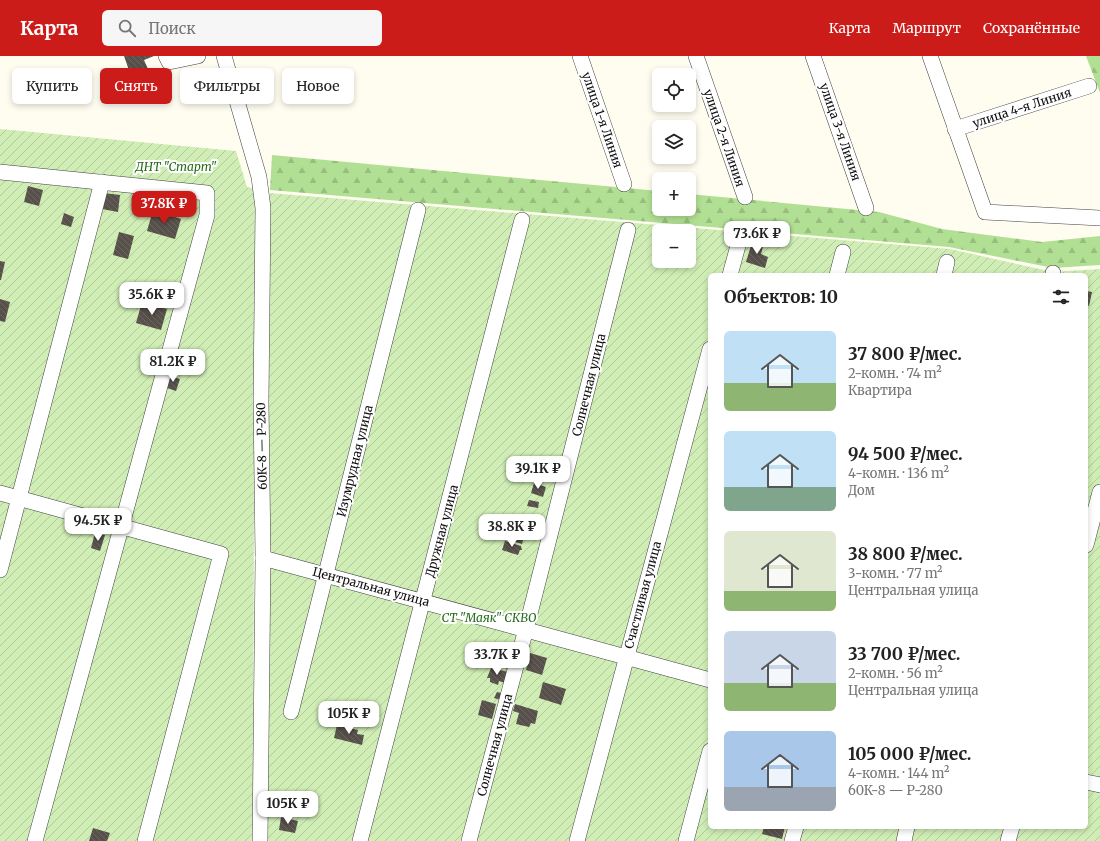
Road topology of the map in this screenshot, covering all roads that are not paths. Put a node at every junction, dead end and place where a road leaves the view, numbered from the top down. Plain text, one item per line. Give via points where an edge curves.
1 (166, 56) edge
2 (198, 56) edge
3 (224, 56) edge
4 (580, 56) edge
5 (696, 56) edge
6 (813, 56) edge
7 (930, 56) edge
8 (1089, 86) dead end
9 (955, 129) junction
10 (0, 172) edge
11 (102, 182) junction
12 (624, 184) dead end
13 (745, 197) dead end
14 (866, 208) dead end
15 (418, 210) dead end
16 (1100, 218) edge
17 (522, 220) dead end
18 (628, 230) dead end
19 (739, 242) dead end
20 (843, 252) dead end
21 (731, 273) edge
22 (838, 273) edge
23 (708, 356) edge
24 (1100, 492) edge
25 (0, 494) edge
26 (19, 499) junction
27 (120, 527) junction
28 (1088, 537) edge
29 (263, 558) junction
30 (0, 570) edge
31 (326, 575) junction
32 (423, 602) junction
33 (526, 629) junction
34 (627, 657) junction
35 (708, 679) edge
36 (292, 712) dead end
37 (708, 758) edge
38 (1088, 782) edge
39 (1100, 785) edge
40 (795, 829) edge
41 (907, 829) edge
42 (1011, 829) edge
43 (35, 841) edge
44 (145, 841) edge
45 (260, 841) edge
46 (360, 841) edge
47 (469, 841) edge
48 (578, 841) edge
49 (686, 841) edge
50 (792, 841) edge
51 (904, 841) edge
52 (1008, 841) edge

1 - 2 street via 169,62
3 - 29 street, 60К-8 — Р-280 via 262,192
4 - 12 street, улица 1-я Линия
5 - 13 street, улица 2-я Линия
6 - 14 street, улица 3-я Линия
7 - 9 street
8 - 9 street, улица 4-я Линия
9 - 16 street via 985,212
10 - 11 street
11 - 26 street
11 - 27 street via 207,193 207,215
15 - 31 street, Изумрудная улица
17 - 32 street, Дружная улица
18 - 33 street, Солнечная улица
19 - 21 street
20 - 22 street
23 - 34 street, Счастливая улица
24 - 28 street
25 - 26 street
26 - 27 street
26 - 30 street
27 - 43 street
27 - 44 street via 221,554
29 - 31 street, Центральная улица
29 - 45 street, 60К-8 — Р-280
31 - 32 street, Центральная улица
31 - 36 street, Изумрудная улица
32 - 33 street, Центральная улица
32 - 46 street, Дружная улица
33 - 34 street, Центральная улица
33 - 47 street, Солнечная улица
34 - 35 street, Центральная улица
34 - 48 street, Счастливая улица
37 - 49 street
38 - 39 street
40 - 50 street
41 - 51 street
42 - 52 street

